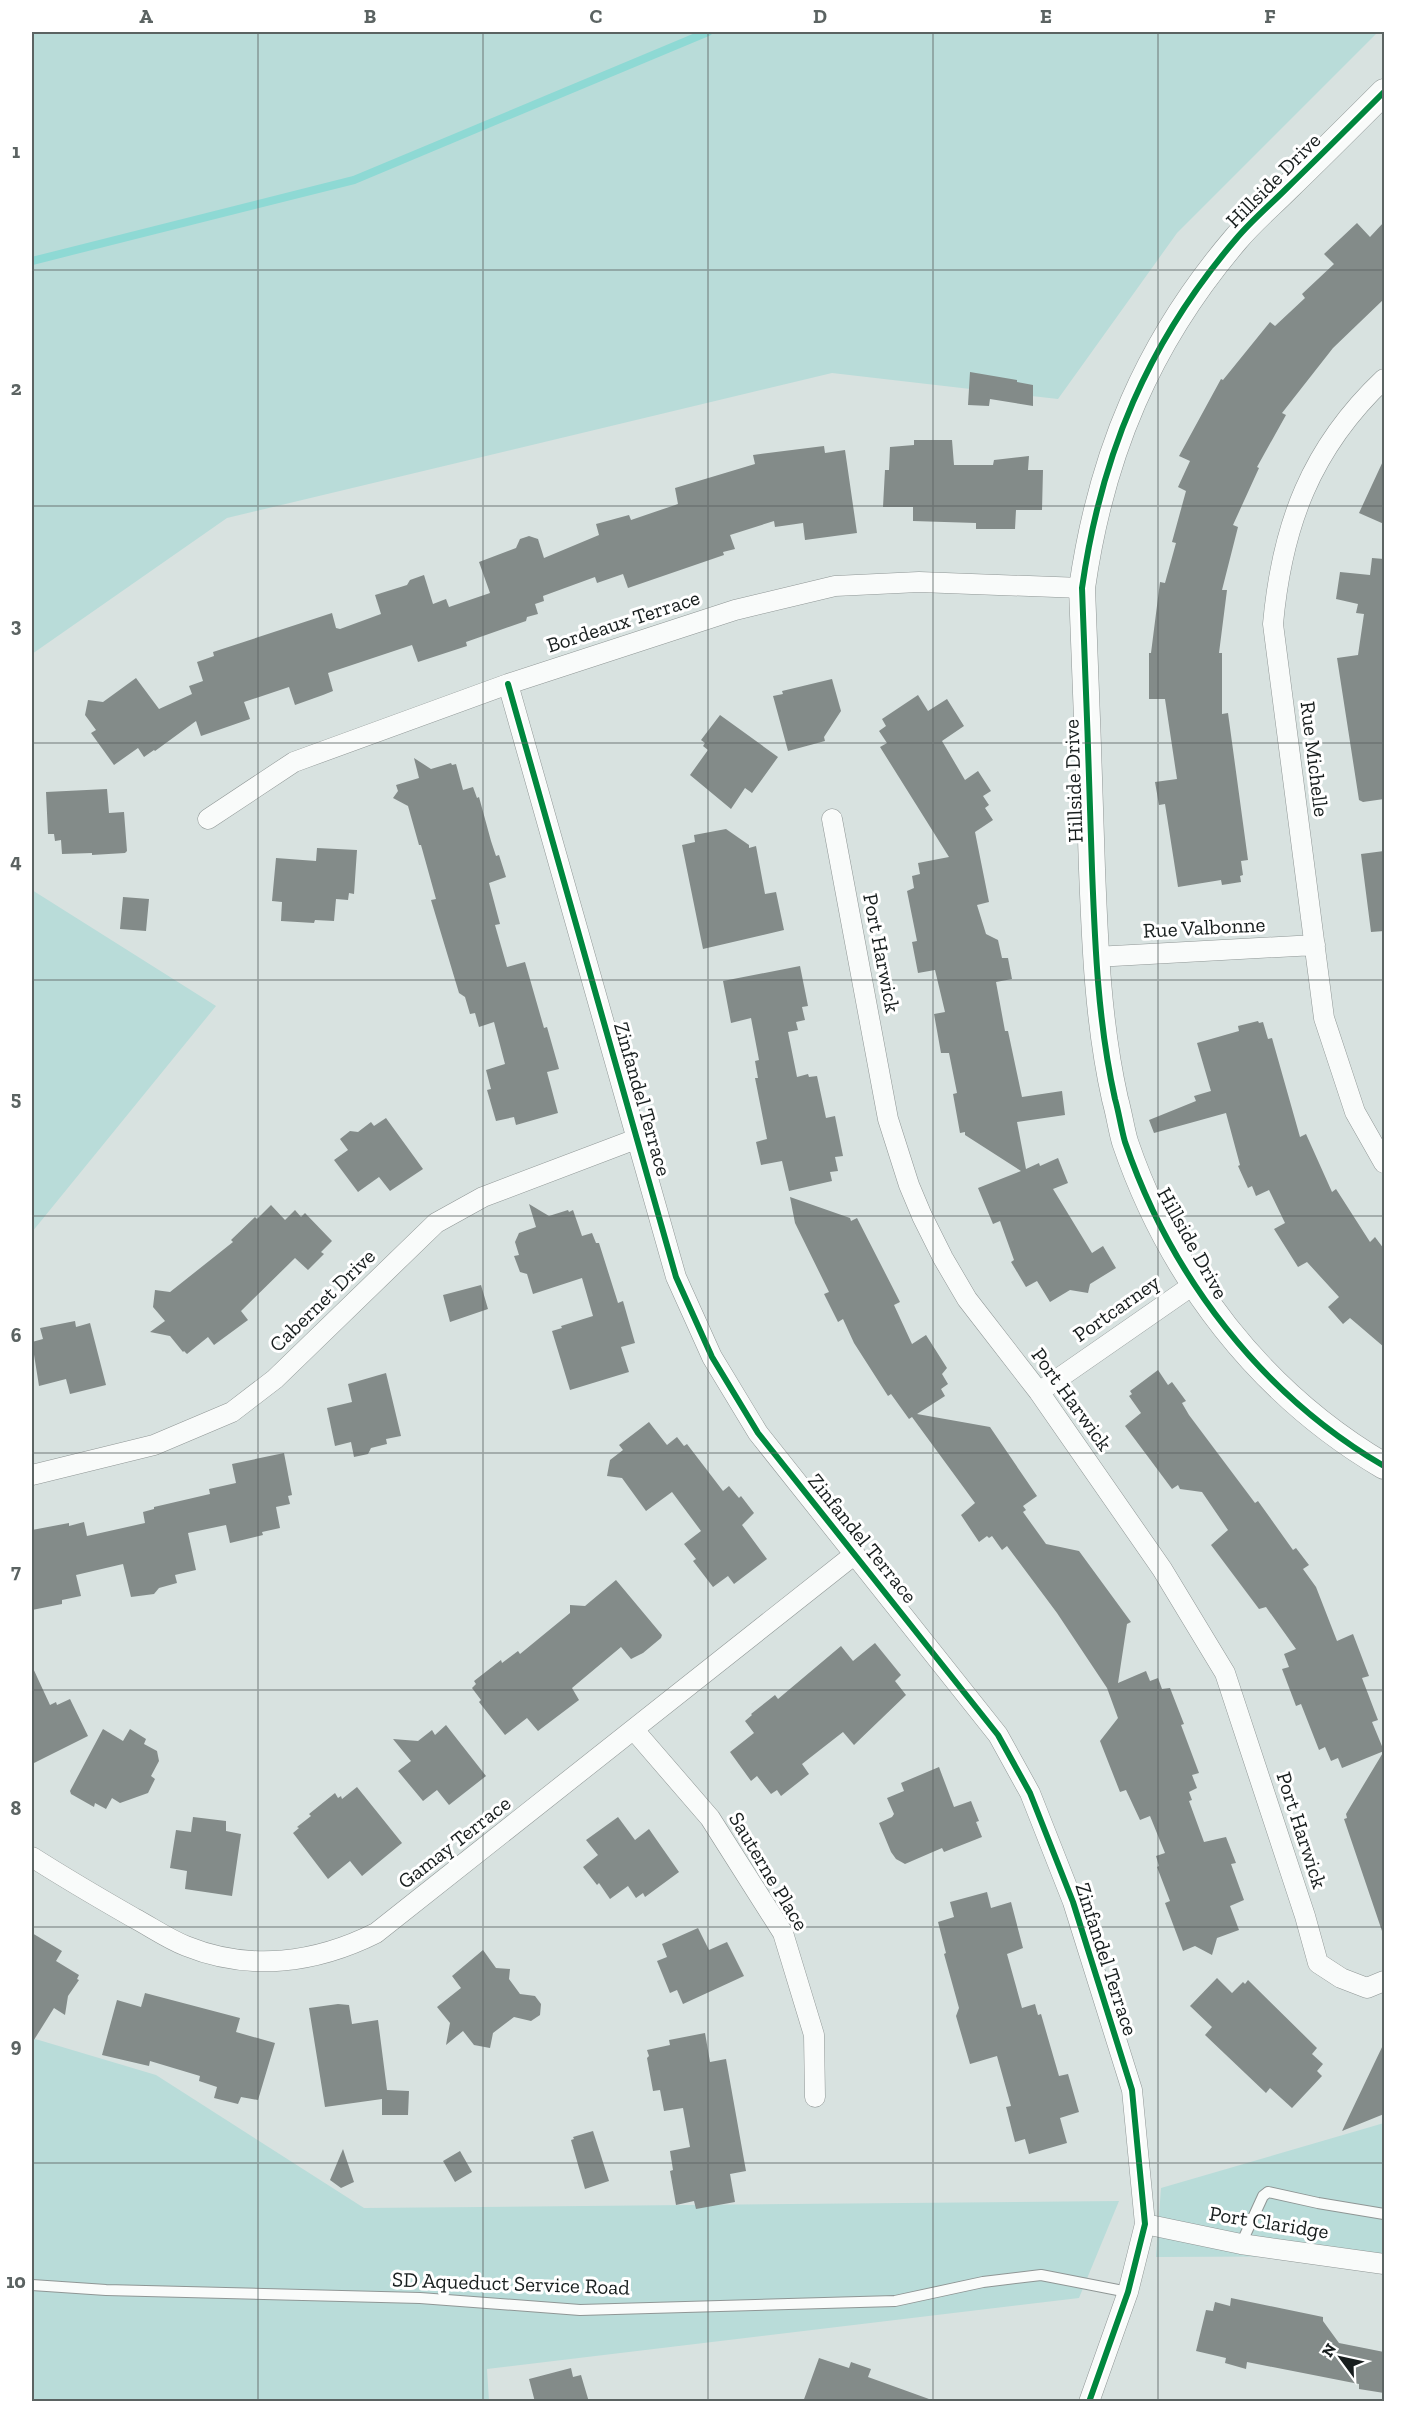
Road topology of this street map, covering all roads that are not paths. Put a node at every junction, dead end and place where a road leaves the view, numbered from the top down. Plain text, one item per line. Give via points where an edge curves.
1 (1384, 92) edge
2 (1384, 379) edge
3 (1082, 588) junction
4 (508, 684) junction
5 (208, 819) dead end
6 (832, 819) dead end
7 (1315, 945) junction
8 (1095, 957) junction
9 (636, 1139) junction
10 (1384, 1163) edge
11 (1193, 1284) junction
12 (1039, 1392) junction
13 (1384, 1466) edge
14 (32, 1475) edge
15 (855, 1554) junction
16 (634, 1730) junction
17 (32, 1857) edge
18 (1384, 1981) edge
19 (815, 2097) dead end
20 (1384, 2214) edge
21 (1145, 2224) junction
22 (1241, 2244) junction
23 (1384, 2264) edge
24 (32, 2285) edge
25 (1128, 2292) junction
26 (1089, 2402) edge

1 - 3 street, Hillside Drive via 1238,237 1167,333 1131,404 1111,456 1091,532
2 - 7 street, Rue Michelle via 1354,408 1314,470 1289,532 1276,593 1273,624
3 - 4 street, Bordeaux Terrace via 919,582 835,586 735,610
3 - 8 street, Hillside Drive
4 - 5 street, Bordeaux Terrace via 294,762
4 - 9 street, Zinfandel Terrace
6 - 12 street, Port Harwick via 888,1119 909,1185 967,1299
7 - 8 street, Rue Valbonne
7 - 10 street, Rue Michelle via 1323,1018 1355,1112
8 - 11 street, Hillside Drive via 1107,1060 1125,1141 1155,1217
9 - 14 street, Cabernet Drive via 483,1197 436,1223 274,1379 232,1412 154,1445
9 - 15 street, Zinfandel Terrace via 676,1277 712,1357 758,1433
11 - 12 street, Portcarney
11 - 13 street, Hillside Drive via 1221,1324 1287,1395
12 - 18 street, Port Harwick via 1171,1582 1225,1673 1318,1963 1367,1988
15 - 16 street, Gamay Terrace
15 - 21 street, Zinfandel Terrace via 998,1735 1030,1793 1073,1902 1132,2090
16 - 17 street, Gamay Terrace via 376,1933 351,1945 299,1960 245,1961 190,1948
16 - 19 street, Sauterne Place via 710,1818 783,1933 814,2035
20 - 22 lane via 1268,2192
21 - 22 street, Port Claridge
21 - 25 street, Zinfandel Terrace
22 - 23 street, Port Claridge
24 - 25 lane, SD Aqueduct Service Road via 420,2298 580,2310 895,2301 983,2282 1041,2275
25 - 26 street, Zinfandel Terrace

